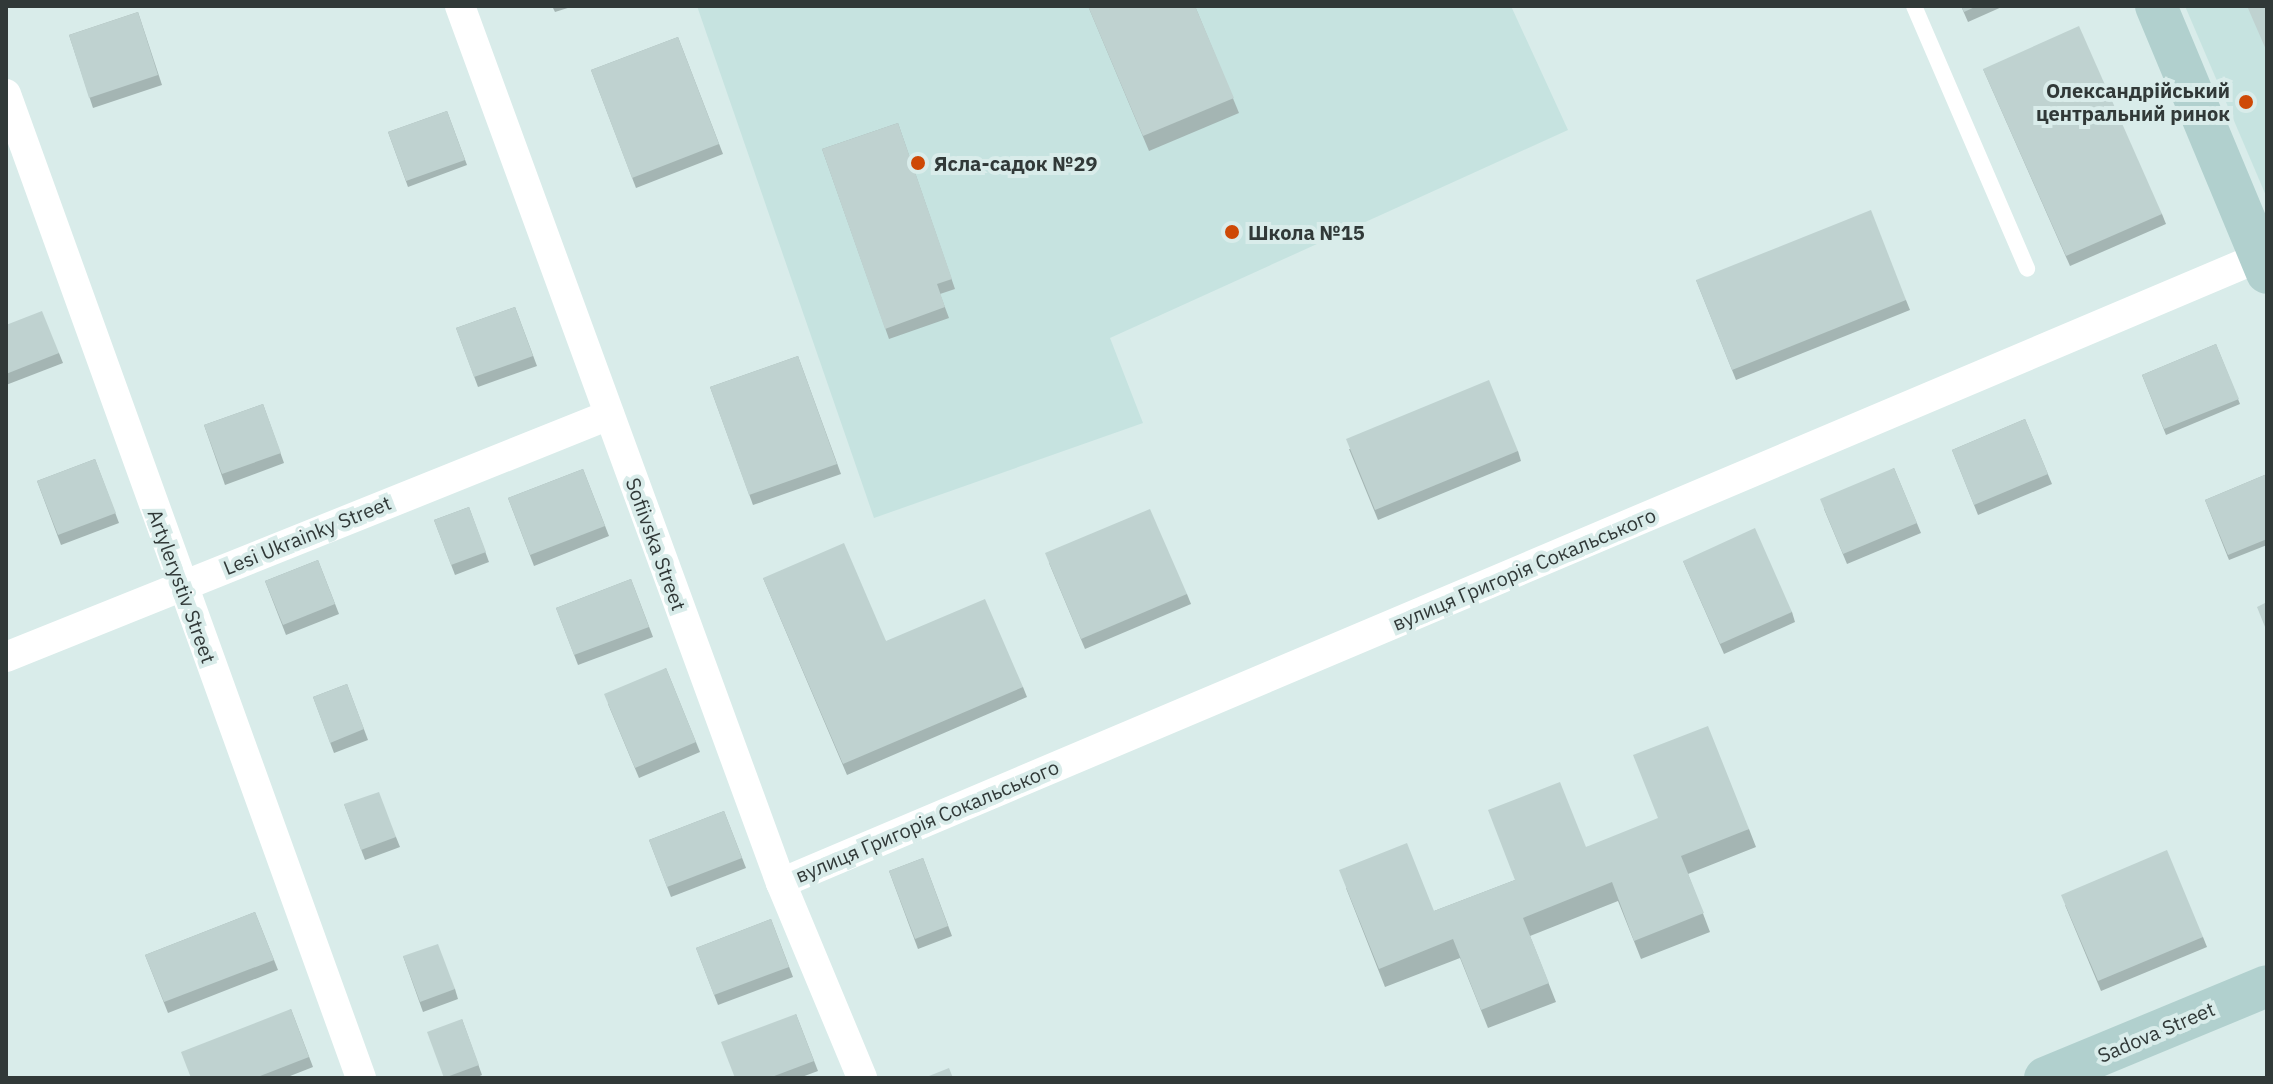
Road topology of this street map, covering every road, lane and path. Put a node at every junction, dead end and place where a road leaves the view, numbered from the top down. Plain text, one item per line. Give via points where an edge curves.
1 (460, 6) edge
2 (1914, 6) edge
3 (2156, 6) edge
4 (6, 94) edge
5 (2265, 261) edge
6 (2027, 269) dead end
7 (609, 415) junction
8 (181, 585) junction
9 (6, 657) edge
10 (781, 883) junction
11 (2267, 986) edge
12 (361, 1078) edge
13 (862, 1078) edge
14 (2045, 1078) edge

1 - 7 street, Sofiivska Street
2 - 6 lane
3 - 5 street
4 - 8 street, Artylerystiv Street
5 - 10 street, вулиця Григорія Сокальського
7 - 8 street, Lesi Ukrainky Street
7 - 10 street, Sofiivska Street
8 - 9 street, Lesi Ukrainky Street
8 - 12 street, Artylerystiv Street
10 - 13 street, Sofiivska Street
11 - 14 street, Sadova Street

